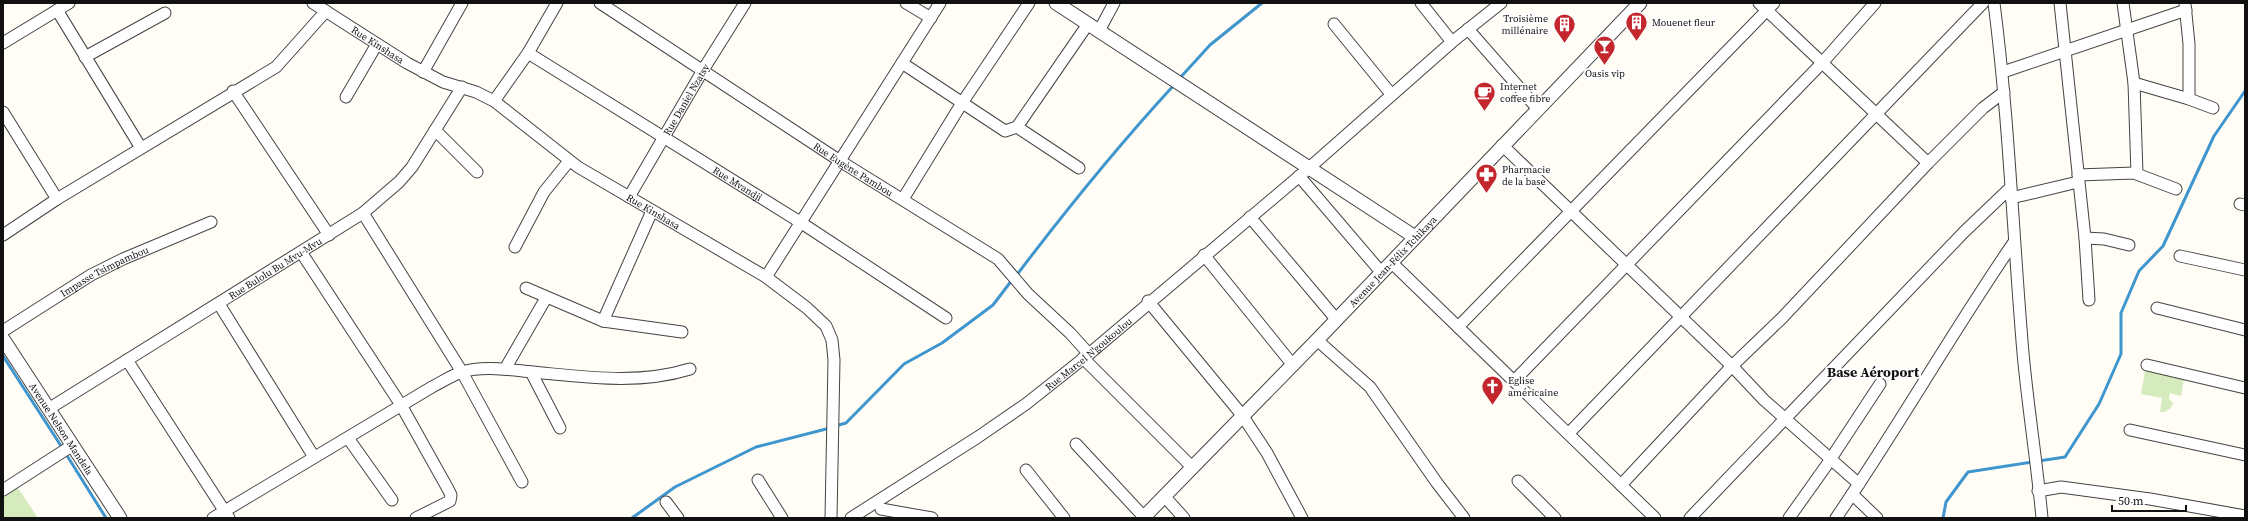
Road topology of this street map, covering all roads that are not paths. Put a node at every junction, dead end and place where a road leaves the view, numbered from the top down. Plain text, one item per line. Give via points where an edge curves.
1 (69, 3) edge
2 (313, 3) edge
3 (462, 3) edge
4 (557, 3) edge
5 (600, 3) edge
6 (745, 3) edge
7 (906, 3) edge
8 (940, 3) edge
9 (1029, 3) edge
10 (1056, 3) edge
11 (1114, 3) edge
12 (1421, 3) edge
13 (1500, 3) edge
14 (1640, 3) edge
15 (1759, 3) edge
16 (1875, 3) edge
17 (1983, 3) edge
18 (1994, 3) edge
19 (2060, 3) edge
20 (2123, 3) edge
21 (1771, 7) edge
22 (2186, 7) edge
23 (57, 10) junction
24 (326, 11) junction
25 (166, 13) dead end
26 (930, 18) junction
27 (1334, 24) dead end
28 (1094, 28) junction
29 (1468, 29) junction
30 (2127, 30) junction
31 (1452, 42) junction
32 (3, 44) edge
33 (377, 44) junction
34 (2066, 52) junction
35 (528, 53) junction
36 (85, 57) junction
37 (902, 63) junction
38 (1822, 63) junction
39 (703, 70) junction
40 (423, 72) junction
41 (2003, 72) junction
42 (2134, 83) junction
43 (462, 88) junction
44 (233, 92) junction
45 (2004, 92) junction
46 (1391, 94) junction
47 (346, 97) dead end
48 (2189, 99) junction
49 (494, 101) junction
50 (962, 103) junction
51 (1538, 108) junction
52 (2212, 108) dead end
53 (3, 112) edge
54 (1876, 113) junction
55 (1018, 127) junction
56 (436, 130) junction
57 (664, 138) junction
58 (1502, 145) junction
59 (141, 148) junction
60 (569, 161) junction
61 (840, 161) junction
62 (1928, 163) junction
63 (1079, 168) dead end
64 (477, 172) dead end
65 (1304, 172) junction
66 (2137, 174) junction
67 (2078, 179) junction
68 (2176, 189) dead end
69 (2010, 194) junction
70 (629, 197) junction
71 (57, 199) junction
72 (903, 199) junction
73 (1572, 210) junction
74 (652, 211) junction
75 (362, 213) junction
76 (1250, 217) junction
77 (211, 222) dead end
78 (800, 222) junction
79 (3, 235) edge
80 (329, 235) junction
81 (1415, 237) junction
82 (2084, 238) junction
83 (2014, 242) junction
84 (2129, 245) dead end
85 (515, 247) dead end
86 (301, 252) junction
87 (1204, 255) junction
88 (2180, 256) dead end
89 (1391, 262) junction
90 (1627, 265) junction
91 (2245, 270) edge
92 (1381, 272) junction
93 (766, 277) junction
94 (526, 288) dead end
95 (546, 298) junction
96 (2089, 300) dead end
97 (1148, 301) junction
98 (219, 304) junction
99 (2157, 308) dead end
100 (1681, 316) junction
101 (946, 318) dead end
102 (1336, 319) junction
103 (603, 321) junction
104 (1458, 327) junction
105 (2245, 330) edge
106 (3, 331) edge
107 (682, 332) dead end
108 (3, 339) edge
109 (1317, 340) junction
110 (1086, 356) junction
111 (127, 360) junction
112 (1292, 364) junction
113 (2147, 365) dead end
114 (1732, 366) junction
115 (505, 369) junction
116 (690, 369) dead end
117 (462, 372) junction
118 (531, 372) junction
119 (1514, 381) junction
120 (1880, 384) dead end
121 (2245, 388) edge
122 (401, 405) junction
123 (50, 408) junction
124 (1242, 415) junction
125 (1784, 419) junction
126 (560, 428) dead end
127 (2130, 430) dead end
128 (1569, 433) junction
129 (348, 438) junction
130 (1076, 444) dead end
131 (73, 445) junction
132 (2245, 455) edge
133 (314, 457) junction
134 (1830, 460) junction
135 (1192, 467) junction
136 (1026, 470) dead end
137 (758, 480) dead end
138 (1518, 481) dead end
139 (522, 482) dead end
140 (1859, 484) junction
141 (1621, 485) junction
142 (3, 490) edge
143 (2038, 491) junction
144 (1852, 494) junction
145 (1164, 496) junction
146 (392, 500) dead end
147 (666, 502) dead end
148 (878, 506) junction
149 (227, 515) edge
150 (2245, 516) edge
151 (120, 518) edge
152 (213, 518) edge
153 (416, 518) edge
154 (678, 518) edge
155 (782, 518) edge
156 (831, 518) edge
157 (852, 518) edge
158 (889, 518) edge
159 (932, 518) edge
160 (1064, 518) edge
161 (1143, 518) edge
162 (1184, 518) edge
163 (1302, 518) edge
164 (1464, 518) edge
165 (1555, 518) edge
166 (1655, 518) edge
167 (1690, 518) edge
168 (1789, 518) edge
169 (1836, 518) edge
170 (1877, 518) edge
171 (2042, 518) edge

1 - 23 street
2 - 24 street, Rue Kinshasa
3 - 40 street
4 - 35 street
5 - 39 street, Rue Eugène Pambou
6 - 39 street, Rue Daniel Nzatsy
7 - 26 street
8 - 26 street
9 - 50 street
10 - 28 street
11 - 28 street
12 - 31 street
13 - 29 street, Rue Marcel N'goukoulou
14 - 51 street, Avenue Jean-Félix Tchikaya
15 - 21 street
16 - 38 street
17 - 54 street
18 - 41 street
19 - 34 street
20 - 30 street
21 - 38 street
21 - 73 street
22 - 30 street
22 - 48 street
23 - 32 street
23 - 36 street
24 - 33 street, Rue Kinshasa
24 - 44 street via 283,61
25 - 36 street
26 - 37 street
27 - 46 street
28 - 55 street
28 - 65 street via 1178,82
29 - 31 street, Rue Marcel N'goukoulou
29 - 51 street
30 - 34 street
30 - 42 street
31 - 46 street, Rue Marcel N'goukoulou
33 - 40 street, Rue Kinshasa
33 - 47 street
34 - 41 street
34 - 67 street
35 - 49 street
35 - 57 street, Rue Mvandji
36 - 59 street
37 - 50 street
37 - 61 street
38 - 54 street
38 - 90 street
39 - 57 street, Rue Daniel Nzatsy
39 - 61 street, Rue Eugène Pambou
40 - 43 street, Rue Kinshasa
41 - 45 street
42 - 48 street
42 - 66 street
43 - 49 street, Rue Kinshasa
43 - 56 street, Rue Bulolu Bu Mvu-Mvu
44 - 59 street
44 - 80 street
45 - 62 street via 1983,108
45 - 69 street
46 - 65 street, Rue Marcel N'goukoulou
48 - 52 street
49 - 60 street, Rue Kinshasa
50 - 55 street via 1005,131
50 - 72 street
51 - 58 street, Avenue Jean-Félix Tchikaya
53 - 71 street
54 - 62 street
54 - 100 street
55 - 63 street
56 - 64 street
56 - 75 street, Rue Bulolu Bu Mvu-Mvu via 399,182
57 - 70 street, Rue Daniel Nzatsy
57 - 78 street, Rue Mvandji
58 - 73 street
58 - 81 street, Avenue Jean-Félix Tchikaya
59 - 71 street
60 - 70 street, Rue Kinshasa
60 - 85 street via 544,192
61 - 72 street, Rue Eugène Pambou
61 - 78 street
62 - 114 street via 1782,318
65 - 76 street, Rue Marcel N'goukoulou
65 - 81 street
65 - 92 street
66 - 67 street
66 - 68 street
67 - 69 street
67 - 82 street
69 - 83 street
69 - 125 street via 1964,232
70 - 74 street, Rue Kinshasa
71 - 79 street
72 - 110 street, Rue Eugène Pambou via 1006,266 1028,294 1070,333
73 - 90 street
73 - 104 street
74 - 93 street, Rue Kinshasa
74 - 103 street
75 - 80 street, Rue Bulolu Bu Mvu-Mvu
75 - 117 street
76 - 87 street, Rue Marcel N'goukoulou
76 - 102 street
77 - 106 street, Impasse Tsimpambou via 91,275
78 - 93 street
78 - 101 street, Rue Mvandji
80 - 86 street, Rue Bulolu Bu Mvu-Mvu
81 - 89 street, Avenue Jean-Félix Tchikaya
82 - 84 street via 2104,239
82 - 96 street
83 - 140 street via 1973,302
83 - 143 street
86 - 98 street, Rue Bulolu Bu Mvu-Mvu
86 - 122 street
87 - 97 street, Rue Marcel N'goukoulou
87 - 112 street
88 - 91 street
89 - 92 street, Avenue Jean-Félix Tchikaya
89 - 104 street
90 - 100 street
90 - 119 street
92 - 102 street, Avenue Jean-Félix Tchikaya
93 - 156 street, Rue Kinshasa via 818,317 826,326 832,340 834,360
94 - 95 street
95 - 103 street
95 - 115 street
97 - 110 street, Rue Marcel N'goukoulou
97 - 124 street
98 - 111 street, Rue Bulolu Bu Mvu-Mvu
98 - 133 street
99 - 105 street
100 - 114 street
100 - 128 street
102 - 109 street, Avenue Jean-Félix Tchikaya
103 - 107 street
104 - 119 street
108 - 123 street, Avenue Nelson Mandela
109 - 112 street, Avenue Jean-Félix Tchikaya
109 - 164 street via 1370,387
110 - 135 street, Rue Eugène Pambou
110 - 148 street, Rue Marcel N'goukoulou via 1026,404
111 - 123 street, Rue Bulolu Bu Mvu-Mvu
111 - 149 street
112 - 124 street, Avenue Jean-Félix Tchikaya
113 - 121 street
114 - 125 street
114 - 141 street
115 - 117 street
115 - 118 street
116 - 118 street via 668,376 646,378
117 - 122 street
117 - 139 street
118 - 126 street
119 - 128 street
120 - 134 street
122 - 129 street
122 - 153 street via 451,495 450,501 445,505
123 - 131 street, Avenue Nelson Mandela
124 - 135 street, Avenue Jean-Félix Tchikaya
124 - 163 street via 1267,453
125 - 134 street
125 - 167 street
127 - 132 street
128 - 141 street
129 - 133 street
129 - 146 street
130 - 161 street
131 - 142 street
131 - 151 street, Avenue Nelson Mandela
133 - 149 street
134 - 140 street
134 - 168 street
135 - 145 street, Avenue Jean-Félix Tchikaya
136 - 160 street
137 - 155 street
138 - 165 street
140 - 144 street
141 - 166 street
143 - 150 street via 2061,487 2150,499
143 - 171 street
144 - 169 street
144 - 170 street
145 - 161 street, Avenue Jean-Félix Tchikaya
145 - 162 street
147 - 154 street
148 - 157 street, Rue Marcel N'goukoulou
148 - 158 street
148 - 159 street
149 - 152 street

